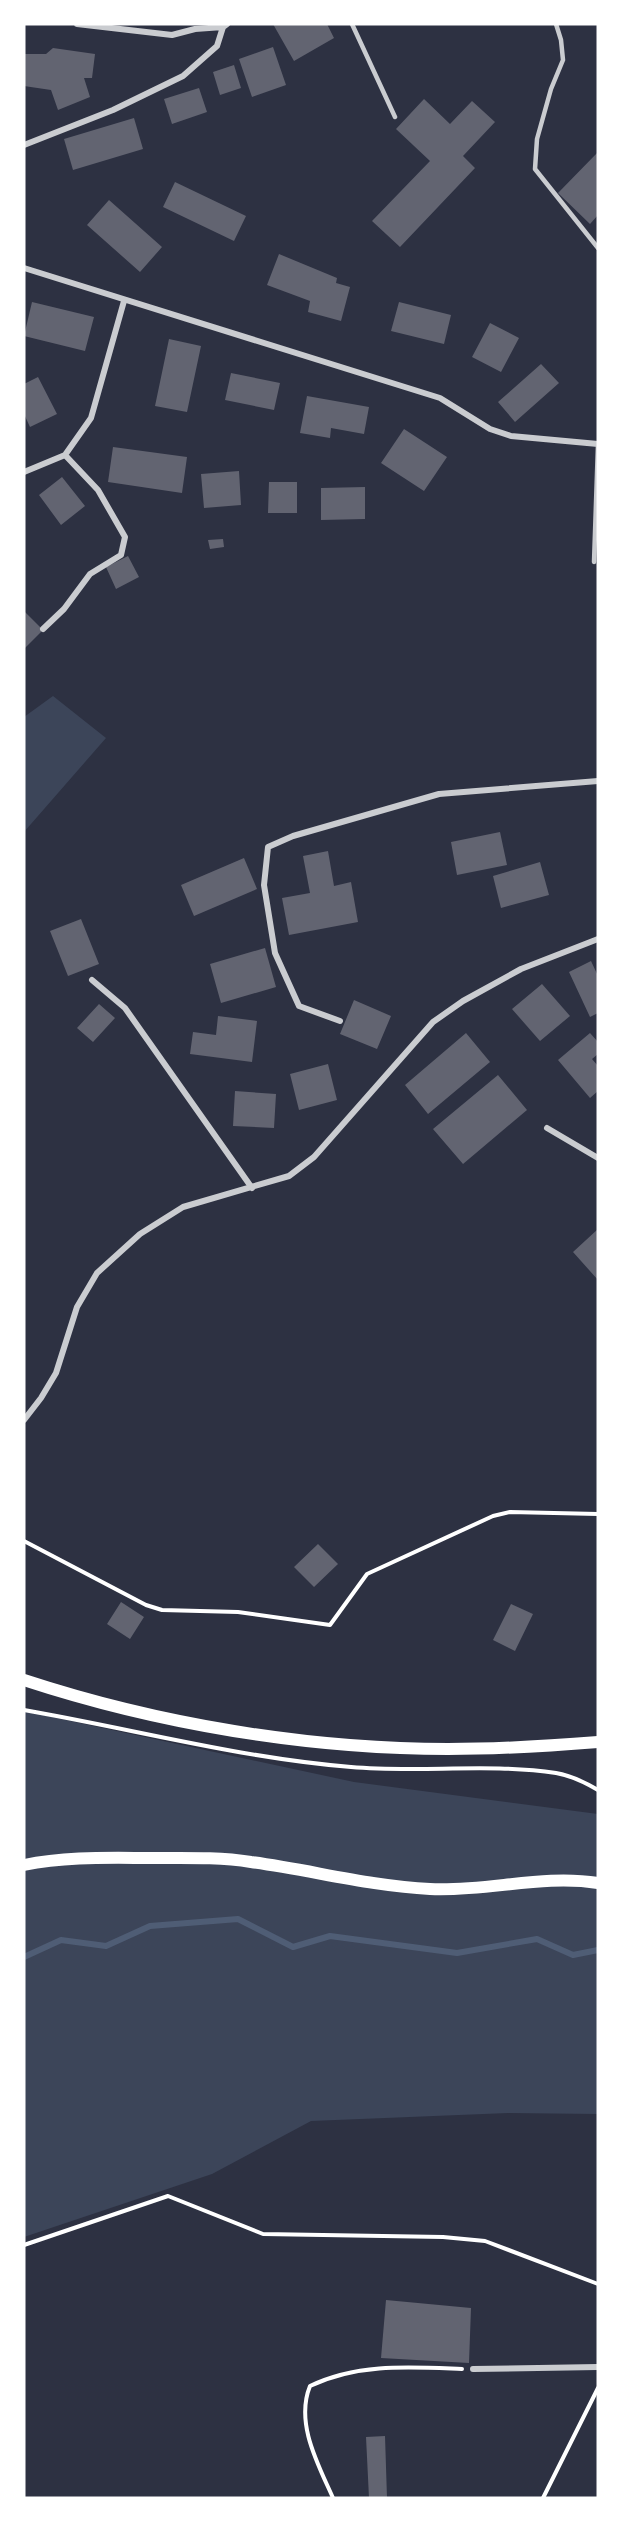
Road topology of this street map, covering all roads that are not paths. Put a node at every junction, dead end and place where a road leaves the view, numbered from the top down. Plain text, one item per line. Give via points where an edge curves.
1 (77, 24) edge
2 (352, 24) edge
3 (556, 24) edge
4 (225, 26) edge
5 (395, 117) dead end
6 (24, 145) edge
7 (598, 248) edge
8 (24, 268) edge
9 (124, 301) junction
10 (598, 444) edge
11 (65, 454) junction
12 (24, 472) edge
13 (594, 562) dead end
14 (43, 629) dead end
15 (598, 781) edge
16 (598, 939) edge
17 (92, 980) dead end
18 (340, 1021) dead end
19 (547, 1128) dead end
20 (598, 1158) edge
21 (252, 1188) junction
22 (24, 1420) edge
23 (24, 1680) edge
24 (598, 1742) edge
25 (24, 1865) edge
26 (598, 1883) edge
27 (598, 2367) edge
28 (473, 2369) road end

1 - 4 street via 172,35
2 - 5 lane
3 - 7 lane via 563,60 537,139 535,169
4 - 6 street via 217,46 183,76 113,110
8 - 9 street
9 - 10 street via 440,398 490,429 511,436
9 - 11 street via 91,418
10 - 13 lane
11 - 12 street
11 - 14 street via 98,490 125,537 121,555 90,574
15 - 18 street via 439,794 293,836 268,847 264,885 275,953 298,1006
16 - 21 street via 521,969 433,1022 314,1157 289,1176
17 - 21 street via 125,1008
19 - 20 street
21 - 22 street via 183,1207 140,1234 97,1273 77,1307 56,1373
23 - 24 main road via 207,1726 297,1738 447,1749
25 - 26 main road via 93,1857 216,1858 374,1884 430,1889 468,1890 556,1880
27 - 28 street

